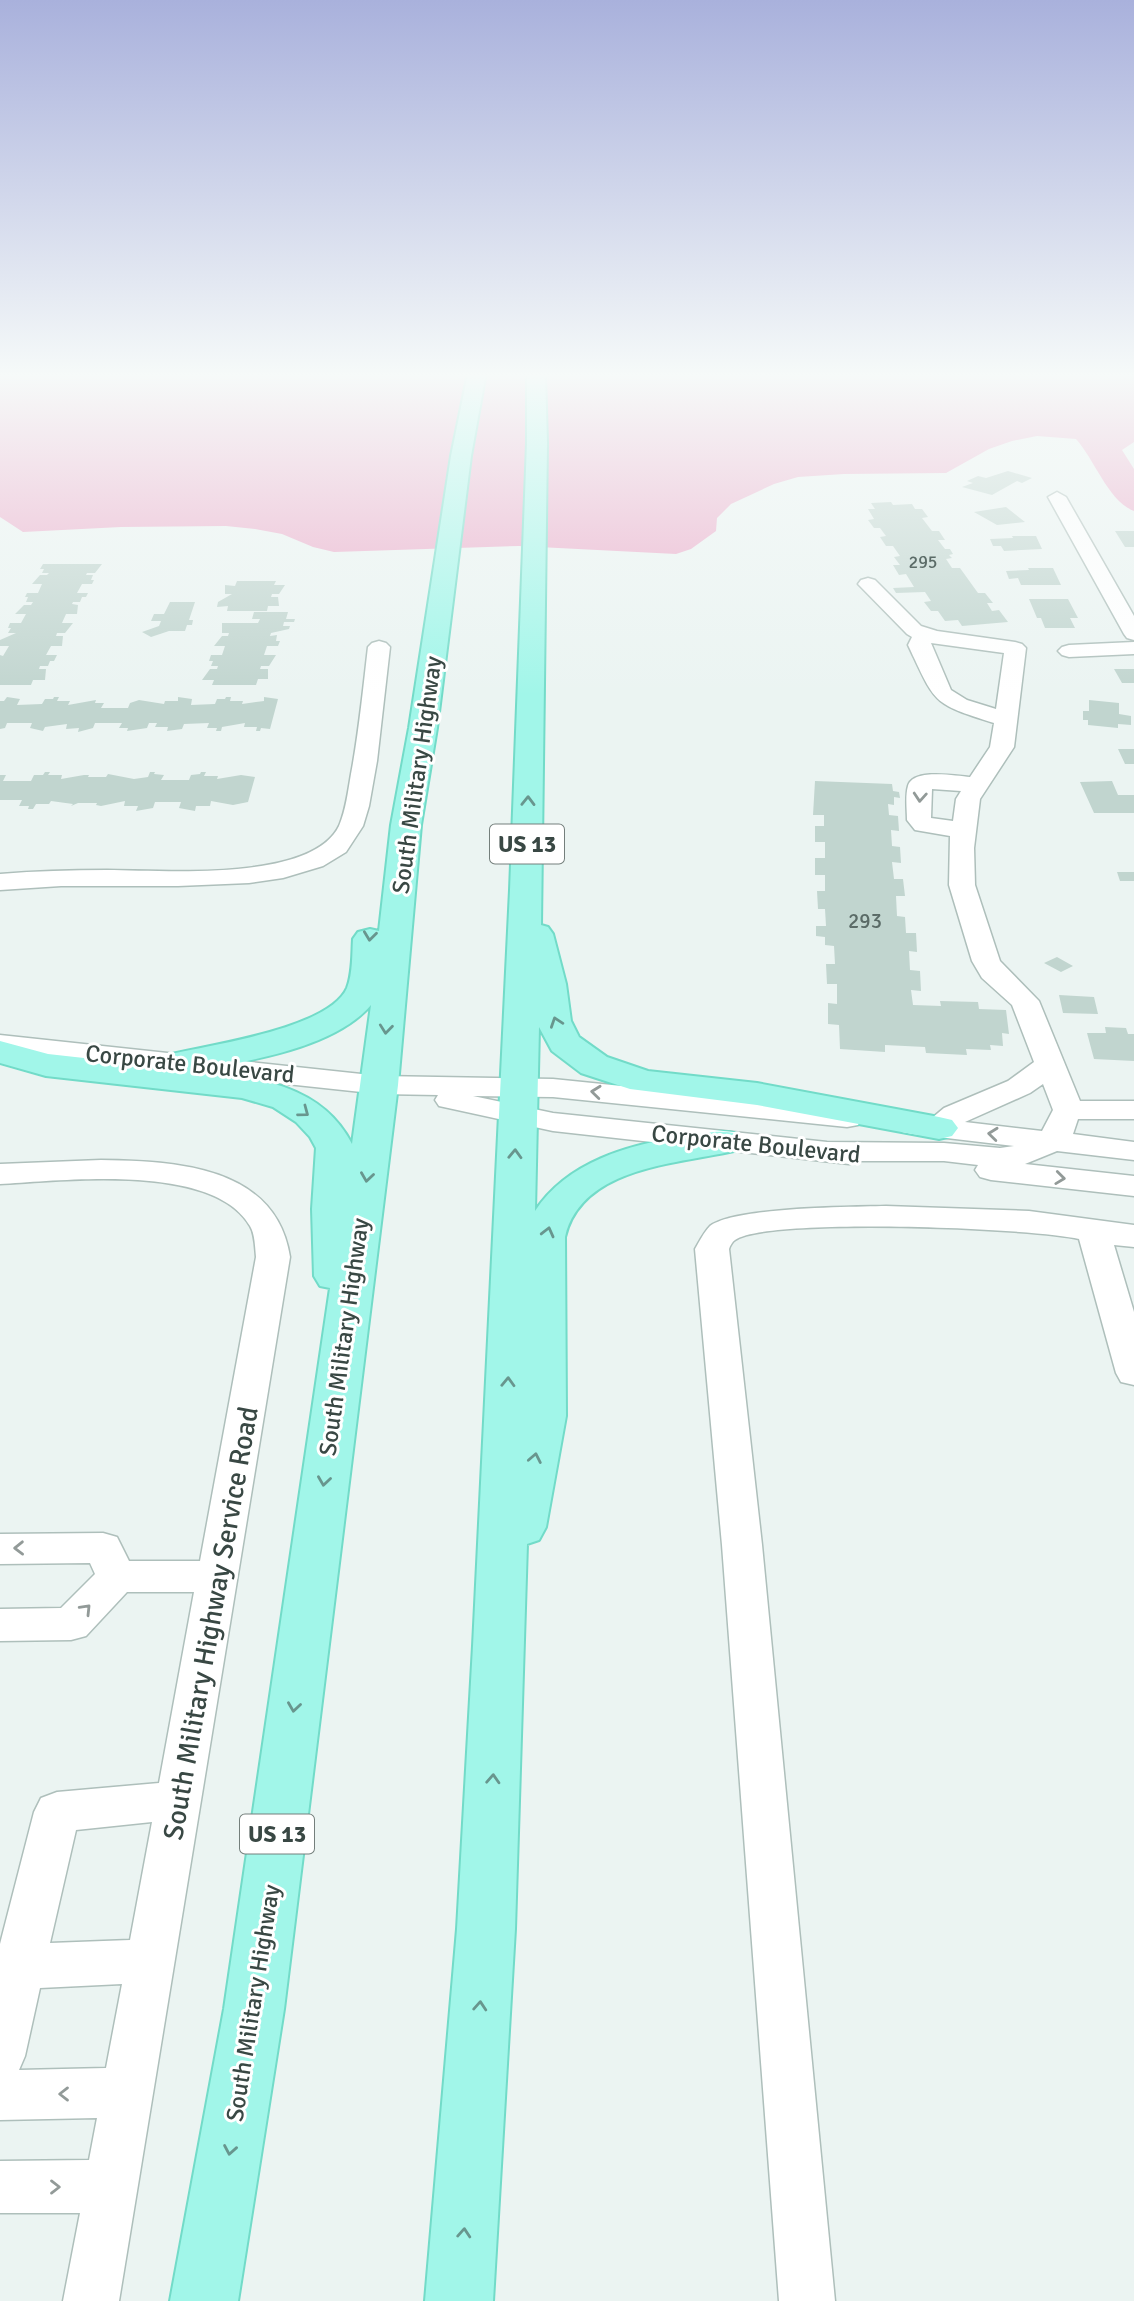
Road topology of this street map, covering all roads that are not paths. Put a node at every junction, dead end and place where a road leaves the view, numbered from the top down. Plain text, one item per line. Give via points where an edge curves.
1 (458, 480) edge
2 (536, 480) edge
3 (1057, 497) dead end
4 (868, 584) dead end
5 (924, 634) junction
6 (1134, 634) edge
7 (379, 647) dead end
8 (1134, 648) edge
9 (1069, 650) dead end
10 (1005, 719) junction
11 (976, 785) junction
12 (406, 825) junction
13 (964, 830) junction
14 (0, 882) edge
15 (526, 890) junction
16 (0, 1044) edge
17 (0, 1052) edge
18 (180, 1063) junction
19 (1050, 1065) junction
20 (380, 1085) junction
21 (517, 1101) junction
22 (1068, 1110) junction
23 (1134, 1110) edge
24 (939, 1128) junction
25 (1056, 1141) junction
26 (724, 1142) junction
27 (829, 1151) junction
28 (1134, 1151) edge
29 (0, 1174) edge
30 (1134, 1186) edge
31 (1094, 1232) junction
32 (1134, 1236) edge
33 (340, 1365) junction
34 (1134, 1373) edge
35 (0, 1549) edge
36 (218, 1576) junction
37 (117, 1577) junction
38 (0, 1625) edge
39 (499, 1646) junction
40 (180, 1800) junction
41 (152, 1961) junction
42 (10, 1966) edge
43 (0, 2056) edge
44 (129, 2093) junction
45 (0, 2095) edge
46 (110, 2186) junction
47 (0, 2187) edge
48 (91, 2301) edge
49 (204, 2301) edge
50 (459, 2301) edge
51 (807, 2301) edge

1 - 12 main road, South Military Highway / US 13
15 -> 2 main road, US 13
3 - 6 street
4 - 5 street via 906,624
5 - 10 street via 919,645 942,694 959,705
5 - 10 street via 1015,648
7 - 14 street via 351,827 329,851 285,870 234,878
8 - 9 street
10 - 11 street via 998,757
11 - 13 street via 968,799
11 -> 13 street via 929,781 920,785 919,820 924,825
12 -> 18 main road via 375,900 363,991 354,1003 310,1030 279,1041
12 -> 20 main road, South Military Highway / US 13
13 - 19 street via 962,885 986,961 1025,1001
15 - 21 main road, US 13
24 -> 15 main road via 757,1094 643,1081 594,1065 565,1043 554,1021
16 - 18 street, Corporate Boulevard
17 -> 33 main road via 46,1065 246,1087 286,1099 309,1114 335,1147 332,1209
18 - 20 street, Corporate Boulevard
19 - 22 street
19 - 24 street via 1019,1087 955,1115
20 - 21 street, Corporate Boulevard
20 -> 33 main road, South Military Highway / US 13
24 -> 21 street, Corporate Boulevard via 553,1088
21 - 26 street, Corporate Boulevard via 553,1122
39 -> 21 main road, US 13
22 - 23 street
22 - 25 street
25 -> 24 street, Corporate Boulevard
25 - 27 street via 1016,1157 1000,1158 944,1152
25 - 28 street, Corporate Boulevard
26 - 27 street, Corporate Boulevard
39 -> 26 main road via 543,1416 545,1237 553,1213 599,1173 620,1163 651,1153
27 -> 30 street, Corporate Boulevard
29 - 36 street, South Military Highway Service Road via 128,1171 190,1176 244,1200 262,1218 271,1237 273,1257
31 - 32 street
31 - 34 street
31 - 51 street via 1056,1224 975,1218 834,1219 751,1223 722,1233 712,1249
33 -> 49 main road, South Military Highway / US 13 via 254,2009
37 -> 35 street via 103,1548
36 - 37 street
36 - 40 street, South Military Highway Service Road
38 -> 37 street via 71,1624
50 -> 39 main road, US 13 via 486,1928
40 - 41 street, South Military Highway Service Road
40 - 42 street via 57,1812
41 - 42 street
41 - 44 street, South Military Highway Service Road
42 - 43 street
44 -> 45 street
44 - 46 street, South Military Highway Service Road
47 -> 46 street
46 - 48 street, South Military Highway Service Road

